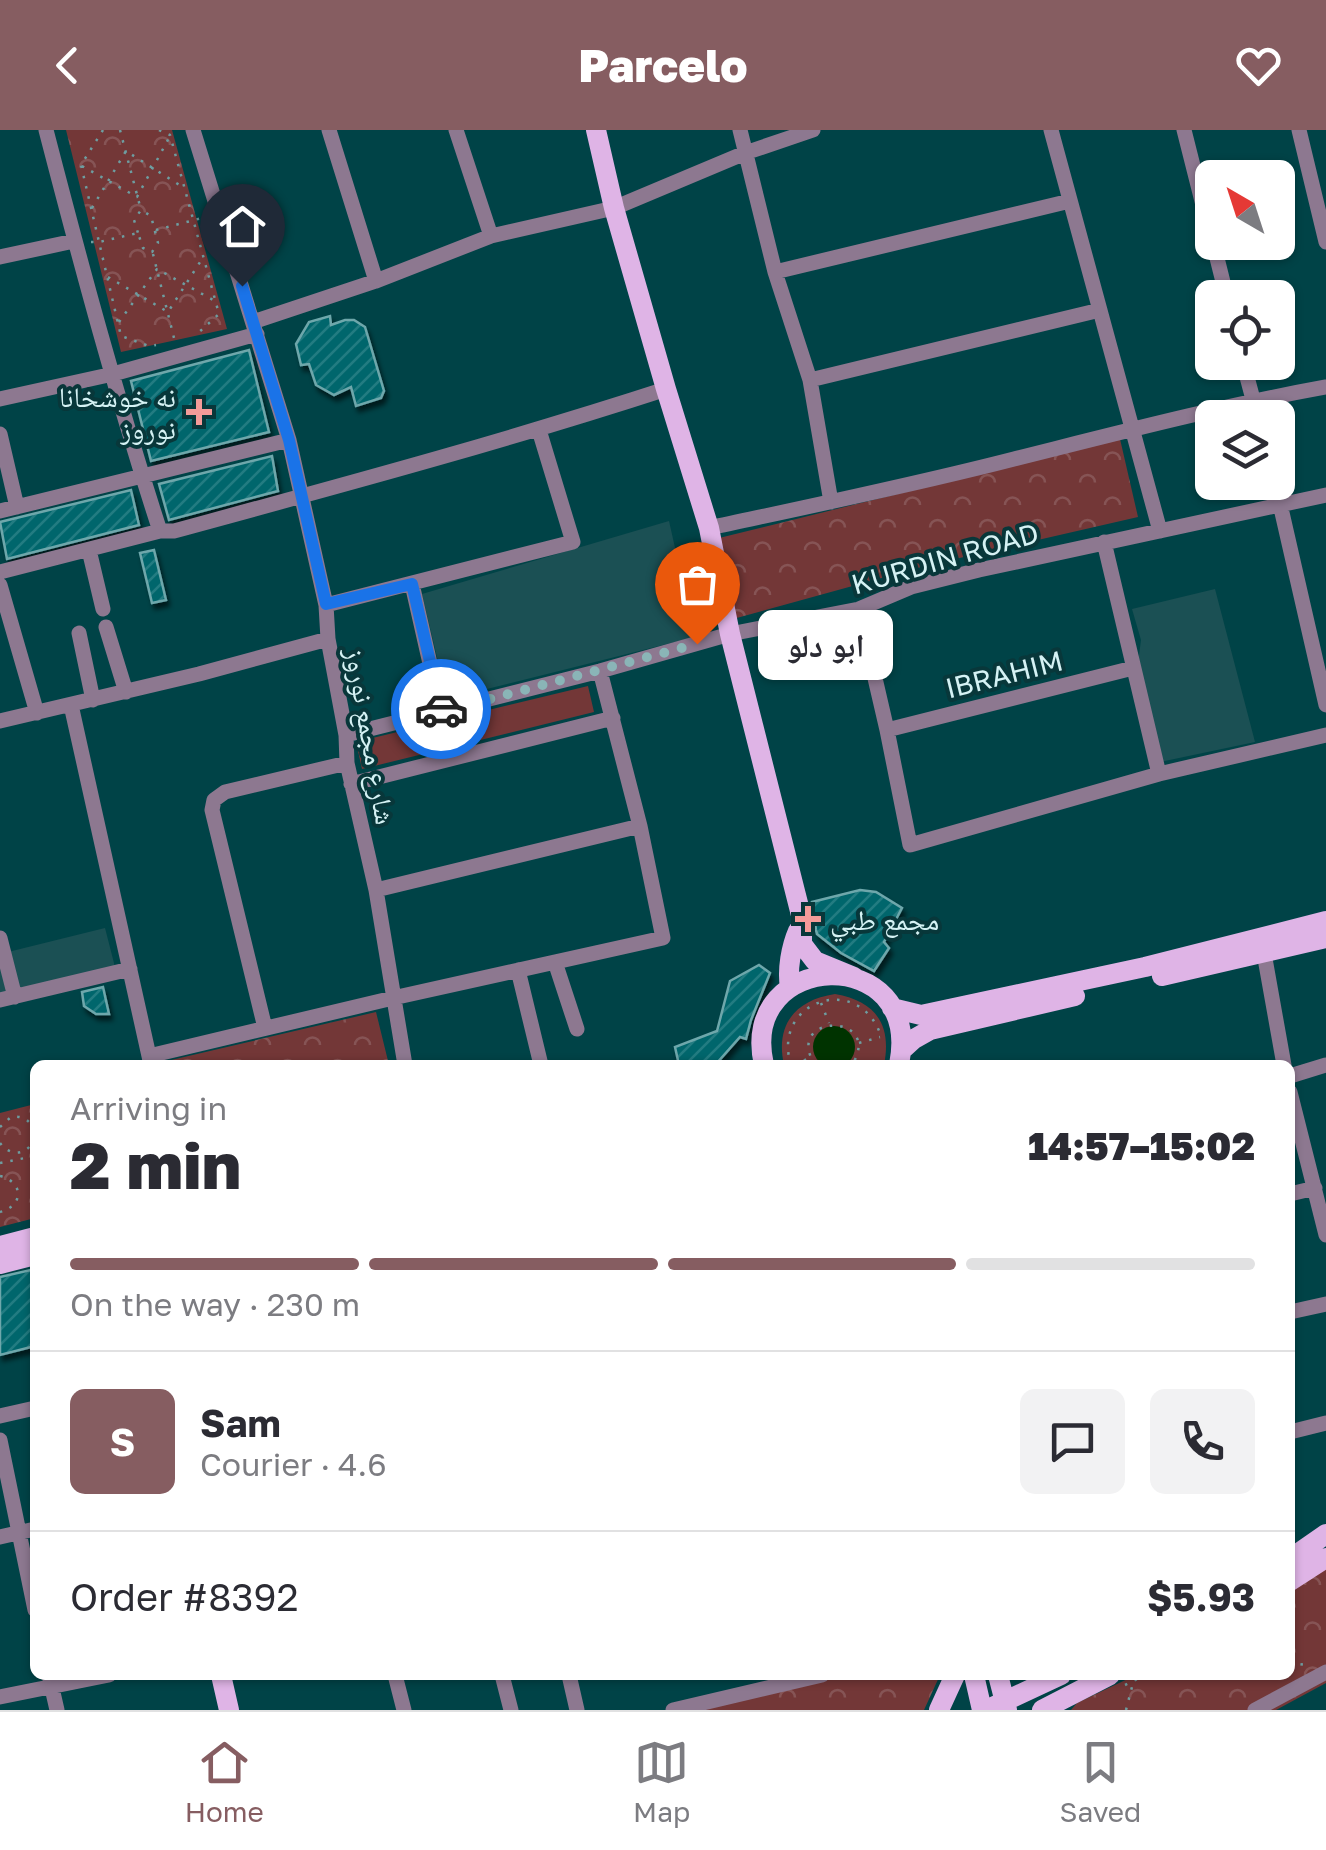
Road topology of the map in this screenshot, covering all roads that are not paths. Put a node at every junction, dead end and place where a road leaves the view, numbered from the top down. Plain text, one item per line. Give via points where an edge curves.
1 (46, 130) edge
2 (194, 130) edge
3 (329, 130) edge
4 (456, 130) edge
5 (596, 130) edge
6 (740, 130) edge
7 (813, 130) edge
8 (1050, 130) edge
9 (1184, 130) edge
10 (1299, 130) edge
11 (746, 152) junction
12 (1195, 172) edge
13 (1070, 202) junction
14 (614, 208) junction
15 (491, 236) junction
16 (74, 240) junction
17 (1326, 242) edge
18 (0, 258) edge
19 (775, 272) junction
20 (376, 282) junction
21 (1100, 310) junction
22 (255, 328) junction
23 (113, 374) junction
24 (810, 380) junction
25 (1248, 380) edge
26 (1326, 386) edge
27 (666, 389) junction
28 (0, 399) edge
29 (1253, 400) joint
30 (1195, 413) edge
31 (1131, 428) junction
32 (539, 430) junction
33 (0, 434) edge
34 (289, 440) junction
35 (142, 475) junction
36 (1326, 495) edge
37 (301, 496) junction
38 (1280, 500) edge
39 (831, 502) junction
40 (1281, 505) junction
41 (18, 507) junction
42 (0, 511) edge
43 (710, 528) junction
44 (160, 531) junction
45 (1160, 531) junction
46 (1104, 542) junction
47 (88, 550) junction
48 (0, 572) edge
49 (412, 584) junction
50 (0, 585) edge
51 (326, 604) junction
52 (103, 609) dead end
53 (859, 609) junction
54 (106, 626) dead end
55 (79, 633) dead end
56 (730, 634) junction
57 (328, 639) junction
58 (1133, 668) junction
59 (600, 671) junction
60 (126, 692) junction
61 (93, 700) junction
62 (71, 705) junction
63 (1326, 705) edge
64 (441, 712) junction
65 (37, 713) junction
66 (613, 718) junction
67 (0, 721) edge
68 (887, 730) junction
69 (346, 735) junction
70 (1326, 736) edge
71 (346, 763) junction
72 (1159, 774) junction
73 (351, 784) junction
74 (640, 826) junction
75 (376, 890) junction
76 (802, 920) junction
77 (1326, 920) edge
78 (0, 938) edge
79 (1326, 938) edge
80 (1264, 953) junction
81 (555, 962) junction
82 (130, 970) junction
83 (518, 970) junction
84 (854, 978) junction
85 (790, 987) junction
86 (7, 998) edge
87 (393, 998) junction
88 (892, 1008) junction
89 (265, 1028) junction
90 (577, 1029) dead end
91 (763, 1056) edge
92 (901, 1057) edge
93 (150, 1060) edge
94 (404, 1060) edge
95 (540, 1060) edge
96 (1283, 1060) edge
97 (1326, 1065) edge
98 (1295, 1074) edge
99 (1295, 1112) edge
100 (1314, 1188) junction
101 (1295, 1193) edge
102 (1326, 1235) edge
103 (30, 1238) edge
104 (0, 1246) edge
105 (30, 1256) edge
106 (0, 1264) edge
107 (1326, 1304) edge
108 (1295, 1311) edge
109 (30, 1409) edge
110 (0, 1416) edge
111 (1326, 1423) edge
112 (1295, 1431) edge
113 (0, 1440) edge
114 (27, 1531) edge
115 (1326, 1534) edge
116 (0, 1538) edge
117 (1295, 1555) edge
118 (1326, 1558) edge
119 (30, 1561) edge
120 (1295, 1578) edge
121 (1319, 1669) edge
122 (222, 1680) edge
123 (396, 1680) edge
124 (503, 1680) edge
125 (569, 1680) edge
126 (801, 1680) edge
127 (953, 1680) edge
128 (977, 1680) edge
129 (998, 1680) edge
130 (1051, 1680) edge
131 (1101, 1680) edge
132 (50, 1681) edge
133 (0, 1697) edge
134 (1062, 1703) edge
135 (995, 1708) edge
136 (57, 1710) edge
137 (230, 1710) edge
138 (404, 1710) edge
139 (511, 1710) edge
140 (577, 1710) edge
141 (673, 1710) edge
142 (938, 1710) edge
143 (1042, 1710) edge
144 (1255, 1710) edge

1 - 16 street
2 - 22 street, شارع مجمع نوروز
3 - 20 street
4 - 15 street
5 - 14 main road
6 - 11 street
7 - 11 street
8 - 13 street
9 - 12 street
10 - 17 street
11 - 14 street
11 - 19 street
13 - 19 street
13 - 21 street
14 - 15 street
14 - 27 main road
15 - 20 street
16 - 18 street
16 - 23 street
19 - 24 street
20 - 22 street
21 - 24 street
21 - 31 street
22 - 23 street
22 - 34 street, شارع مجمع نوروز
23 - 28 street
23 - 35 street
24 - 39 street
25 - 29 street
26 - 29 street
27 - 32 street
27 - 43 main road
30 - 31 street
31 - 39 street
31 - 45 street
32 - 37 street
32 - 49 street via 573,542
33 - 41 street
34 - 35 street
34 - 37 street, شارع مجمع نوروز
35 - 41 street
35 - 44 street
36 - 40 street, KURDIN ROAD
37 - 44 street
37 - 51 street, شارع مجمع نوروز
38 - 40 street
39 - 43 street
40 - 45 street, KURDIN ROAD
40 - 63 street
41 - 42 street
43 - 56 main road
44 - 47 street
45 - 46 street, KURDIN ROAD
46 - 53 street, KURDIN ROAD via 911,587
46 - 58 street
47 - 48 street
47 - 52 street
49 - 51 street
49 - 64 street
50 - 65 street
51 - 57 street, شارع مجمع نوروز
53 - 56 street, KURDIN ROAD
53 - 68 street
54 - 60 street
55 - 61 street
56 - 59 street, KURDIN ROAD
56 - 76 main road
57 - 60 street
57 - 69 street, شارع مجمع نوروز
58 - 68 street, IBRAHIM
58 - 72 street
59 - 64 street, KURDIN ROAD
59 - 66 street
60 - 61 street
61 - 62 street
62 - 65 street
62 - 82 street
64 - 69 street, KURDIN ROAD
65 - 67 street
66 - 73 street
66 - 74 street
68 - 72 street via 910,846
69 - 71 street, شارع مجمع نوروز
70 - 72 street
71 - 73 street, شارع مجمع نوروز
71 - 89 street via 214,800
73 - 75 street, شارع مجمع نوروز
74 - 75 street
74 - 81 street via 663,938
75 - 87 street, شارع مجمع نوروز
76 - 84 main road via 802,944 815,960
76 - 85 main road via 792,944
77 - 88 main road via 921,1015
78 - 86 street
79 - 80 main road
80 - 92 main road via 930,1030
80 - 96 street
81 - 83 street
81 - 90 street
82 - 86 street
82 - 93 street
83 - 87 street
83 - 95 street
84 - 85 main road via 821,974
84 - 88 main road
85 - 91 main road via 768,1014
87 - 89 street
87 - 94 street, شارع مجمع نوروز
88 - 92 main road
89 - 93 street
97 - 98 street
99 - 100 street
100 - 101 street
100 - 102 street
103 - 104 main road
105 - 106 main road
107 - 108 street
109 - 110 street
111 - 112 street
113 - 114 street
114 - 116 street
114 - 119 street
115 - 117 main road
118 - 120 main road
121 - 144 street
122 - 137 main road
123 - 138 street
124 - 139 street
125 - 140 street
126 - 141 street
127 - 142 main road
128 - 135 main road
129 - 135 main road
130 - 135 main road
131 - 134 main road
132 - 133 street
132 - 136 street
134 - 143 main road

